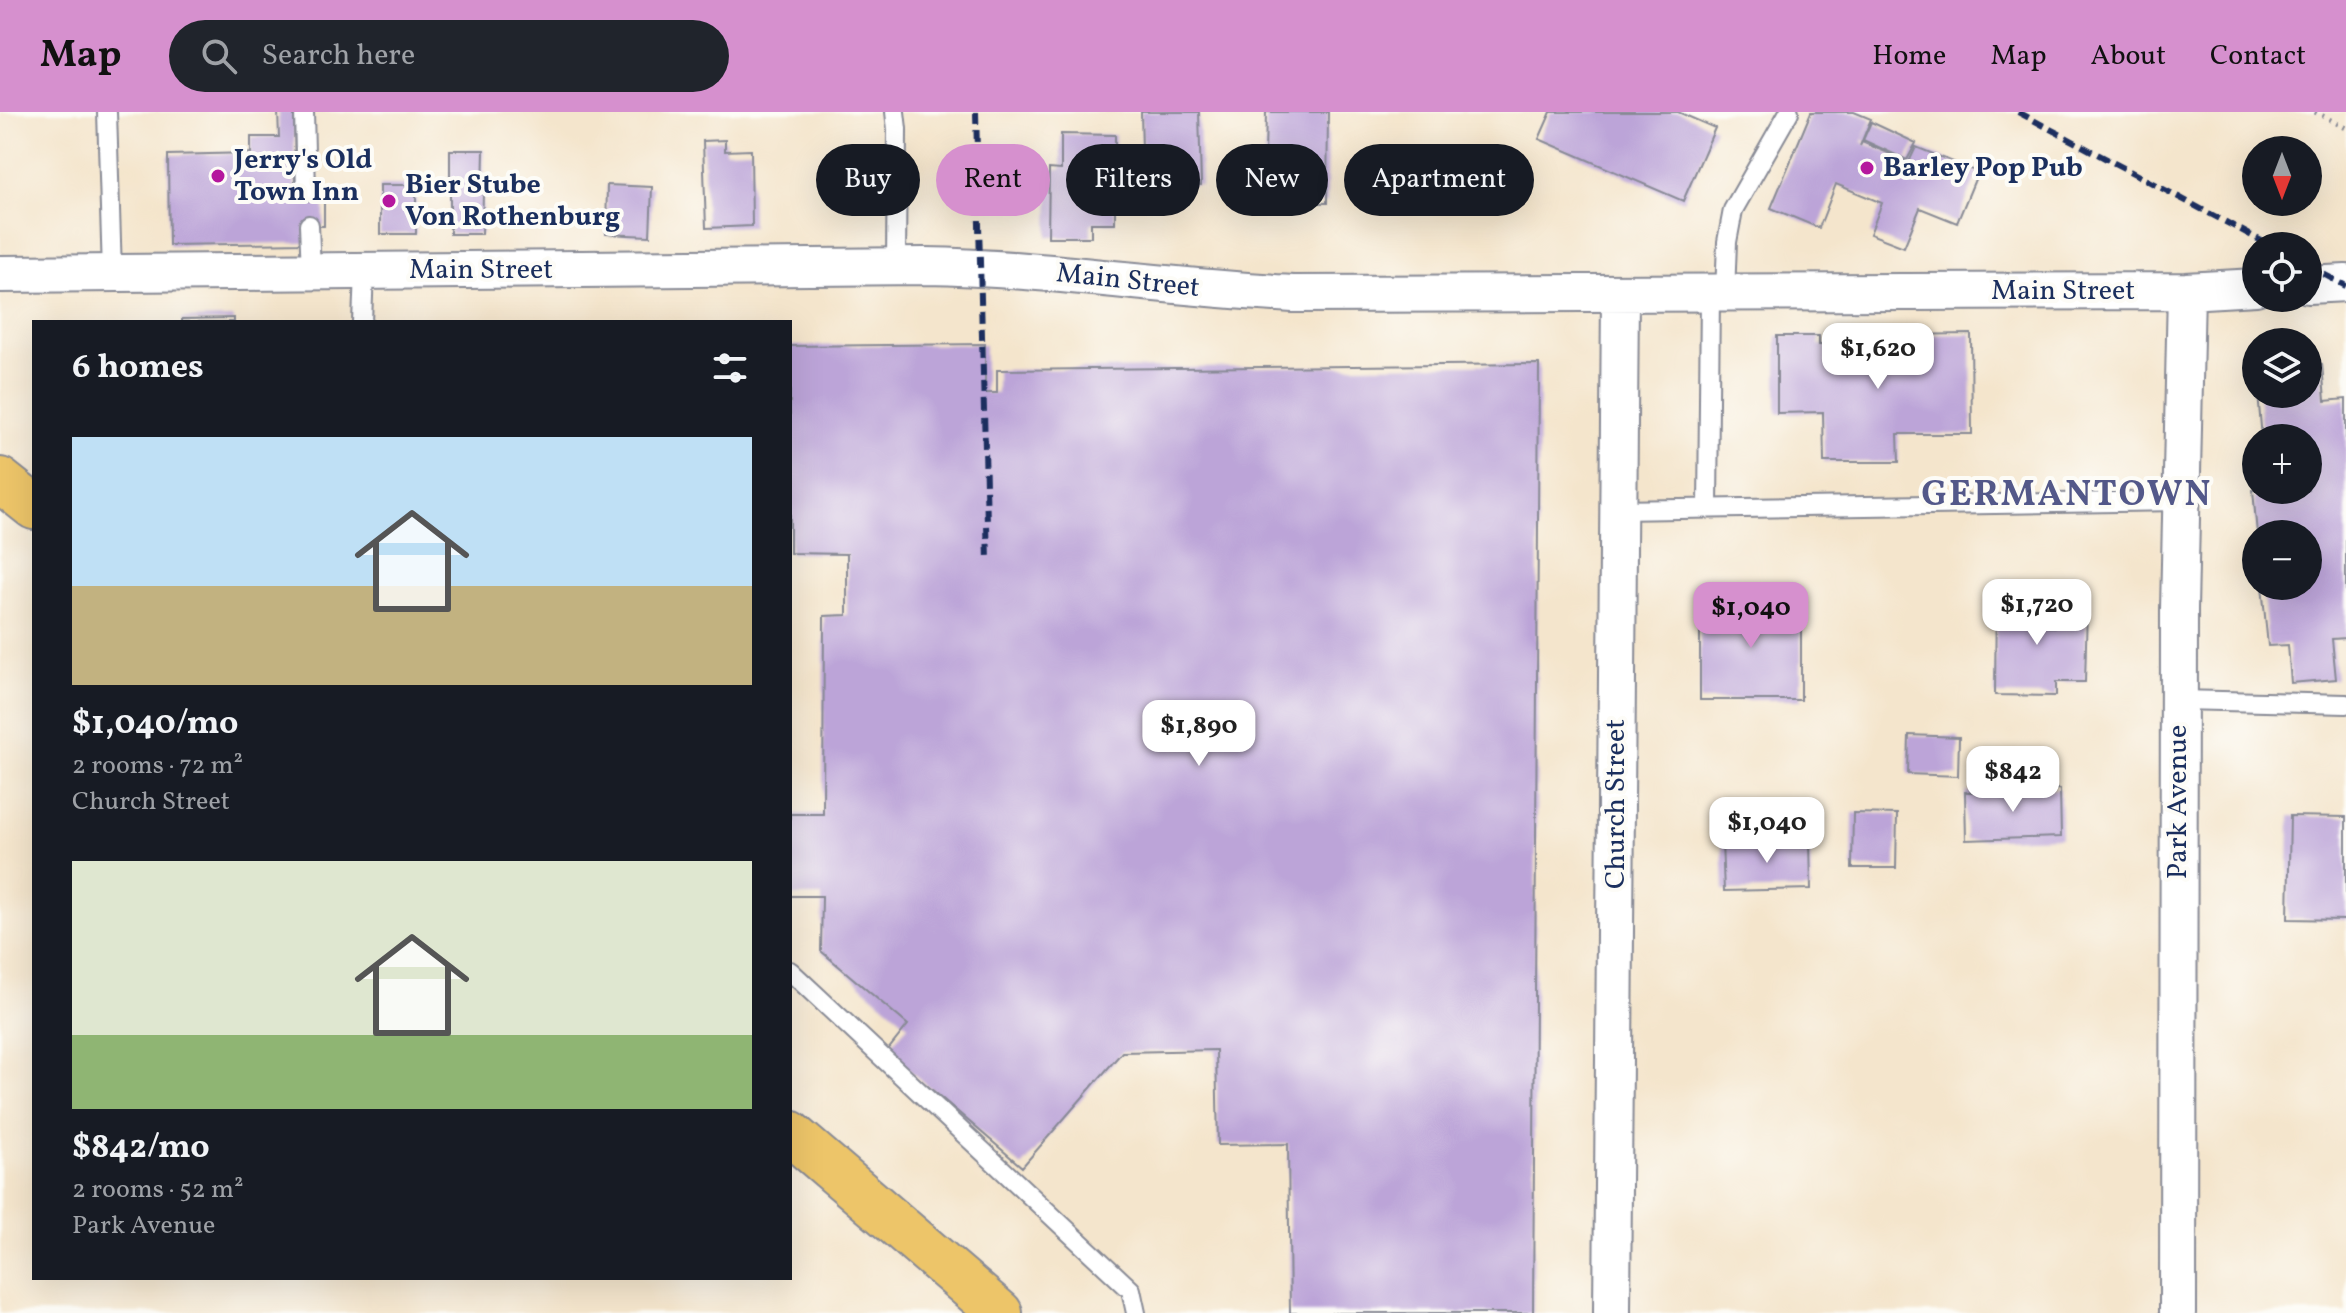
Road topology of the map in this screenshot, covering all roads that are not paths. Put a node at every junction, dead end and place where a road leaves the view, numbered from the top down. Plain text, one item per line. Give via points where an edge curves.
1 (107, 112) edge
2 (304, 112) edge
3 (895, 112) edge
4 (1789, 112) edge
5 (306, 191) dead end
6 (309, 225) dead end
7 (896, 266) junction
8 (311, 271) junction
9 (364, 271) junction
10 (112, 273) junction
11 (0, 274) edge
12 (2346, 283) edge
13 (2322, 284) edge
14 (2242, 288) edge
15 (2186, 291) junction
16 (1620, 294) junction
17 (1717, 294) junction
18 (362, 320) edge
19 (0, 480) edge
20 (2181, 501) junction
21 (32, 505) edge
22 (1708, 508) junction
23 (1618, 510) junction
24 (2179, 700) junction
25 (2346, 704) edge
26 (792, 973) edge
27 (792, 1135) edge
28 (1000, 1313) edge
29 (1136, 1313) edge
30 (1612, 1313) edge
31 (2178, 1313) edge

1 - 10 lane
2 - 5 lane
3 - 7 lane
4 - 17 lane via 1733,210
6 - 8 lane
7 - 9 street, Main Street
7 - 16 street, Main Street via 980,267 1293,294
8 - 9 street, Main Street
8 - 10 street, Main Street
9 - 18 lane
10 - 11 street, Main Street
12 - 13 street
14 - 15 street, Main Street
15 - 17 street, Main Street
15 - 20 street, Park Avenue
16 - 17 street, Main Street
16 - 23 street, Church Street
17 - 22 lane
19 - 21 main road
20 - 22 lane
20 - 24 street, Park Avenue
22 - 23 lane
23 - 30 street, Church Street
24 - 25 lane
24 - 31 street, Park Avenue
26 - 29 lane via 1131,1290
27 - 28 main road

